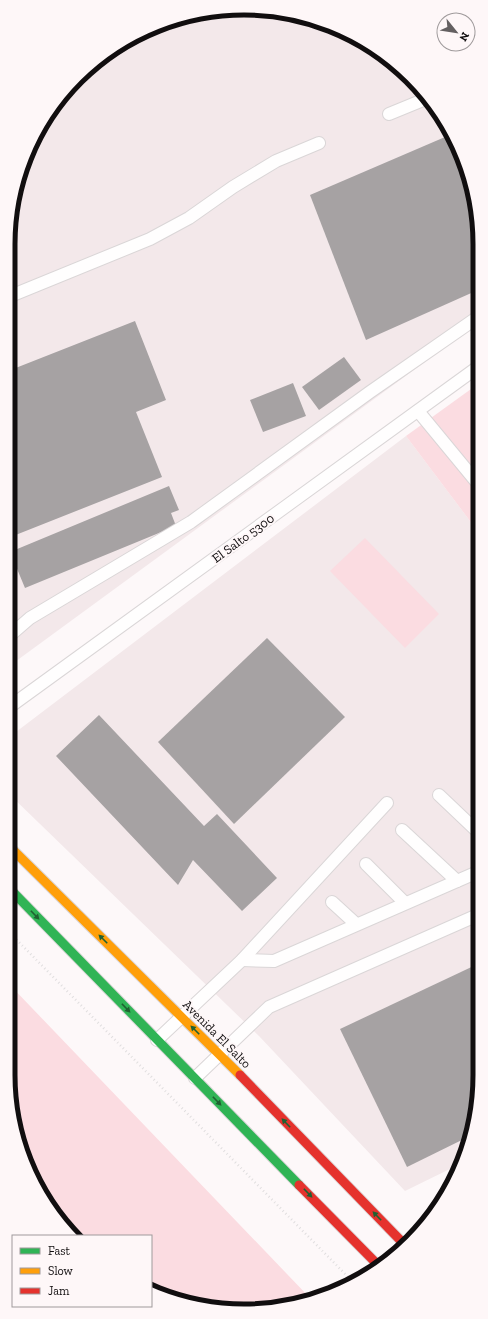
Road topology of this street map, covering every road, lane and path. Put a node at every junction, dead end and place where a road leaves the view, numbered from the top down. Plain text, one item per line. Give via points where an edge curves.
1 (422, 100) edge
2 (389, 114) dead end
3 (319, 143) dead end
4 (15, 294) edge
5 (473, 320) edge
6 (473, 372) edge
7 (418, 411) junction
8 (473, 479) edge
9 (15, 631) edge
10 (15, 703) edge
11 (439, 795) dead end
12 (387, 803) dead end
13 (473, 827) edge
14 (402, 830) dead end
15 (15, 852) edge
16 (366, 864) dead end
17 (473, 874) edge
18 (456, 881) junction
19 (15, 894) edge
20 (332, 902) dead end
21 (405, 902) junction
22 (473, 917) edge
23 (356, 924) junction
24 (15, 938) edge
25 (242, 960) junction
26 (181, 1016) junction
27 (157, 1040) junction
28 (219, 1054) junction
29 (195, 1078) junction
30 (401, 1241) edge
31 (375, 1262) edge
32 (349, 1278) edge

1 - 2 lane
3 - 4 lane via 276,161 233,186 190,218 150,239
5 - 9 lane via 191,522 30,618
6 - 7 lane, El Salto 5300
7 - 8 lane
7 - 10 lane, El Salto 5300
11 - 13 lane
12 - 25 lane
14 - 18 lane
26 -> 15 main road, Avenida El Salto
16 - 21 lane
17 - 18 lane
18 - 21 lane
19 -> 27 main road
20 - 23 lane
21 - 23 lane
22 - 28 lane via 269,1007
23 - 25 lane via 274,961
24 - 32 path
25 - 26 lane
26 - 27 lane
28 -> 26 main road, Avenida El Salto
27 - 29 main road
28 - 29 lane
30 -> 28 main road, Avenida El Salto
29 -> 31 main road

